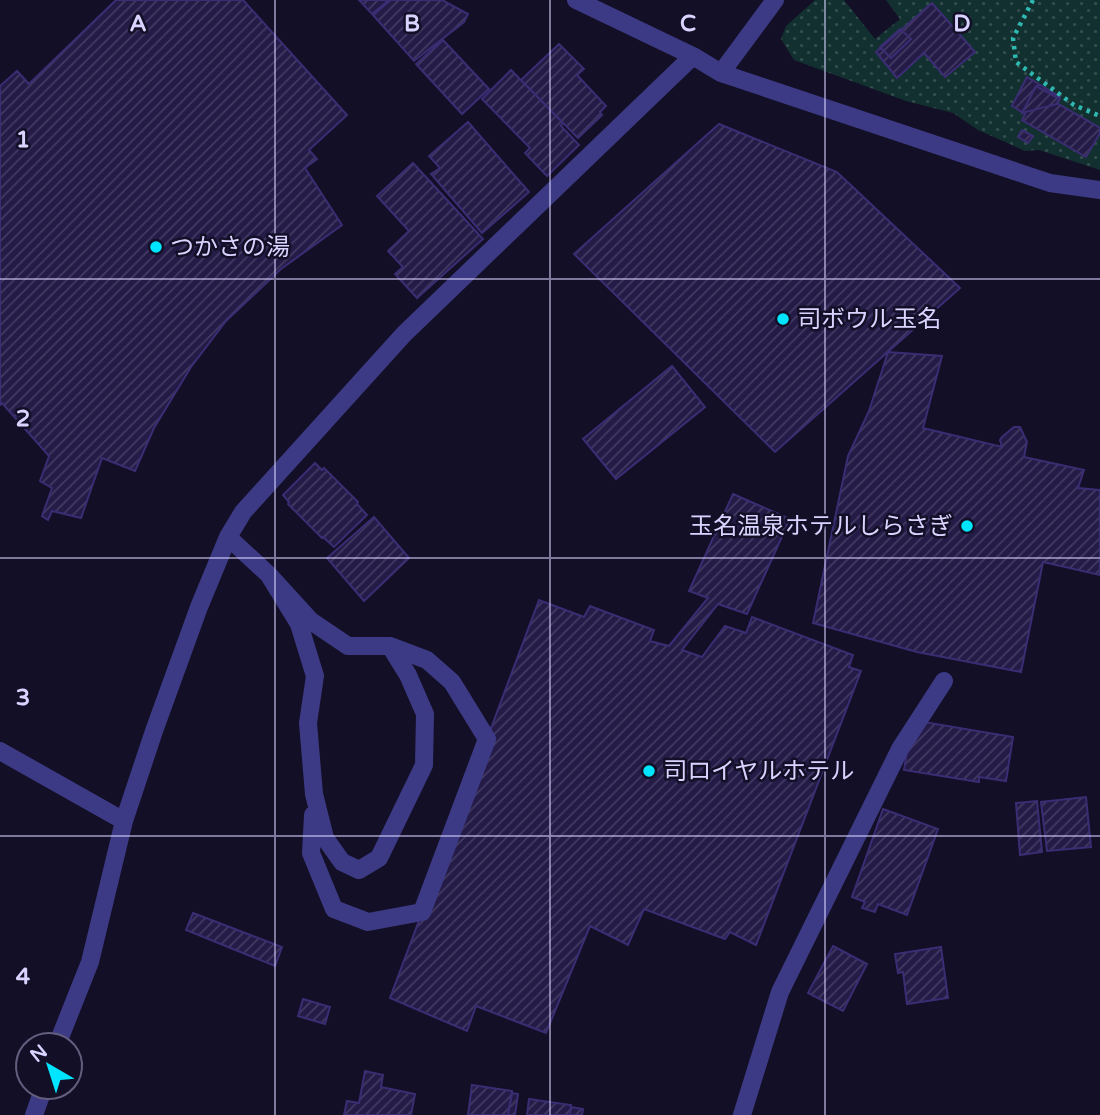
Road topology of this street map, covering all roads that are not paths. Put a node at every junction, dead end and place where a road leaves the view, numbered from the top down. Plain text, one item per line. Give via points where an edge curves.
1 (576, 0) edge
2 (775, 0) edge
3 (693, 56) junction
4 (721, 73) junction
5 (1100, 190) edge
6 (228, 537) junction
7 (269, 575) junction
8 (390, 646) junction
9 (944, 681) dead end
10 (0, 751) edge
11 (314, 794) junction
12 (124, 821) junction
13 (63, 1031) edge
14 (742, 1115) edge

1 - 3 street
2 - 4 street
3 - 4 street
3 - 6 street via 404,334 243,512
4 - 5 street via 1050,183
6 - 7 street
6 - 12 street
7 - 8 street via 311,621 348,646
7 - 11 street via 299,624 315,676 308,723
8 - 11 street via 425,714 424,765 379,858 359,870 342,862 325,838
8 - 11 street via 427,660 452,682 487,739 422,912 368,922 334,909 311,853
9 - 14 street via 900,749 780,992
10 - 12 street
12 - 13 street via 90,962

